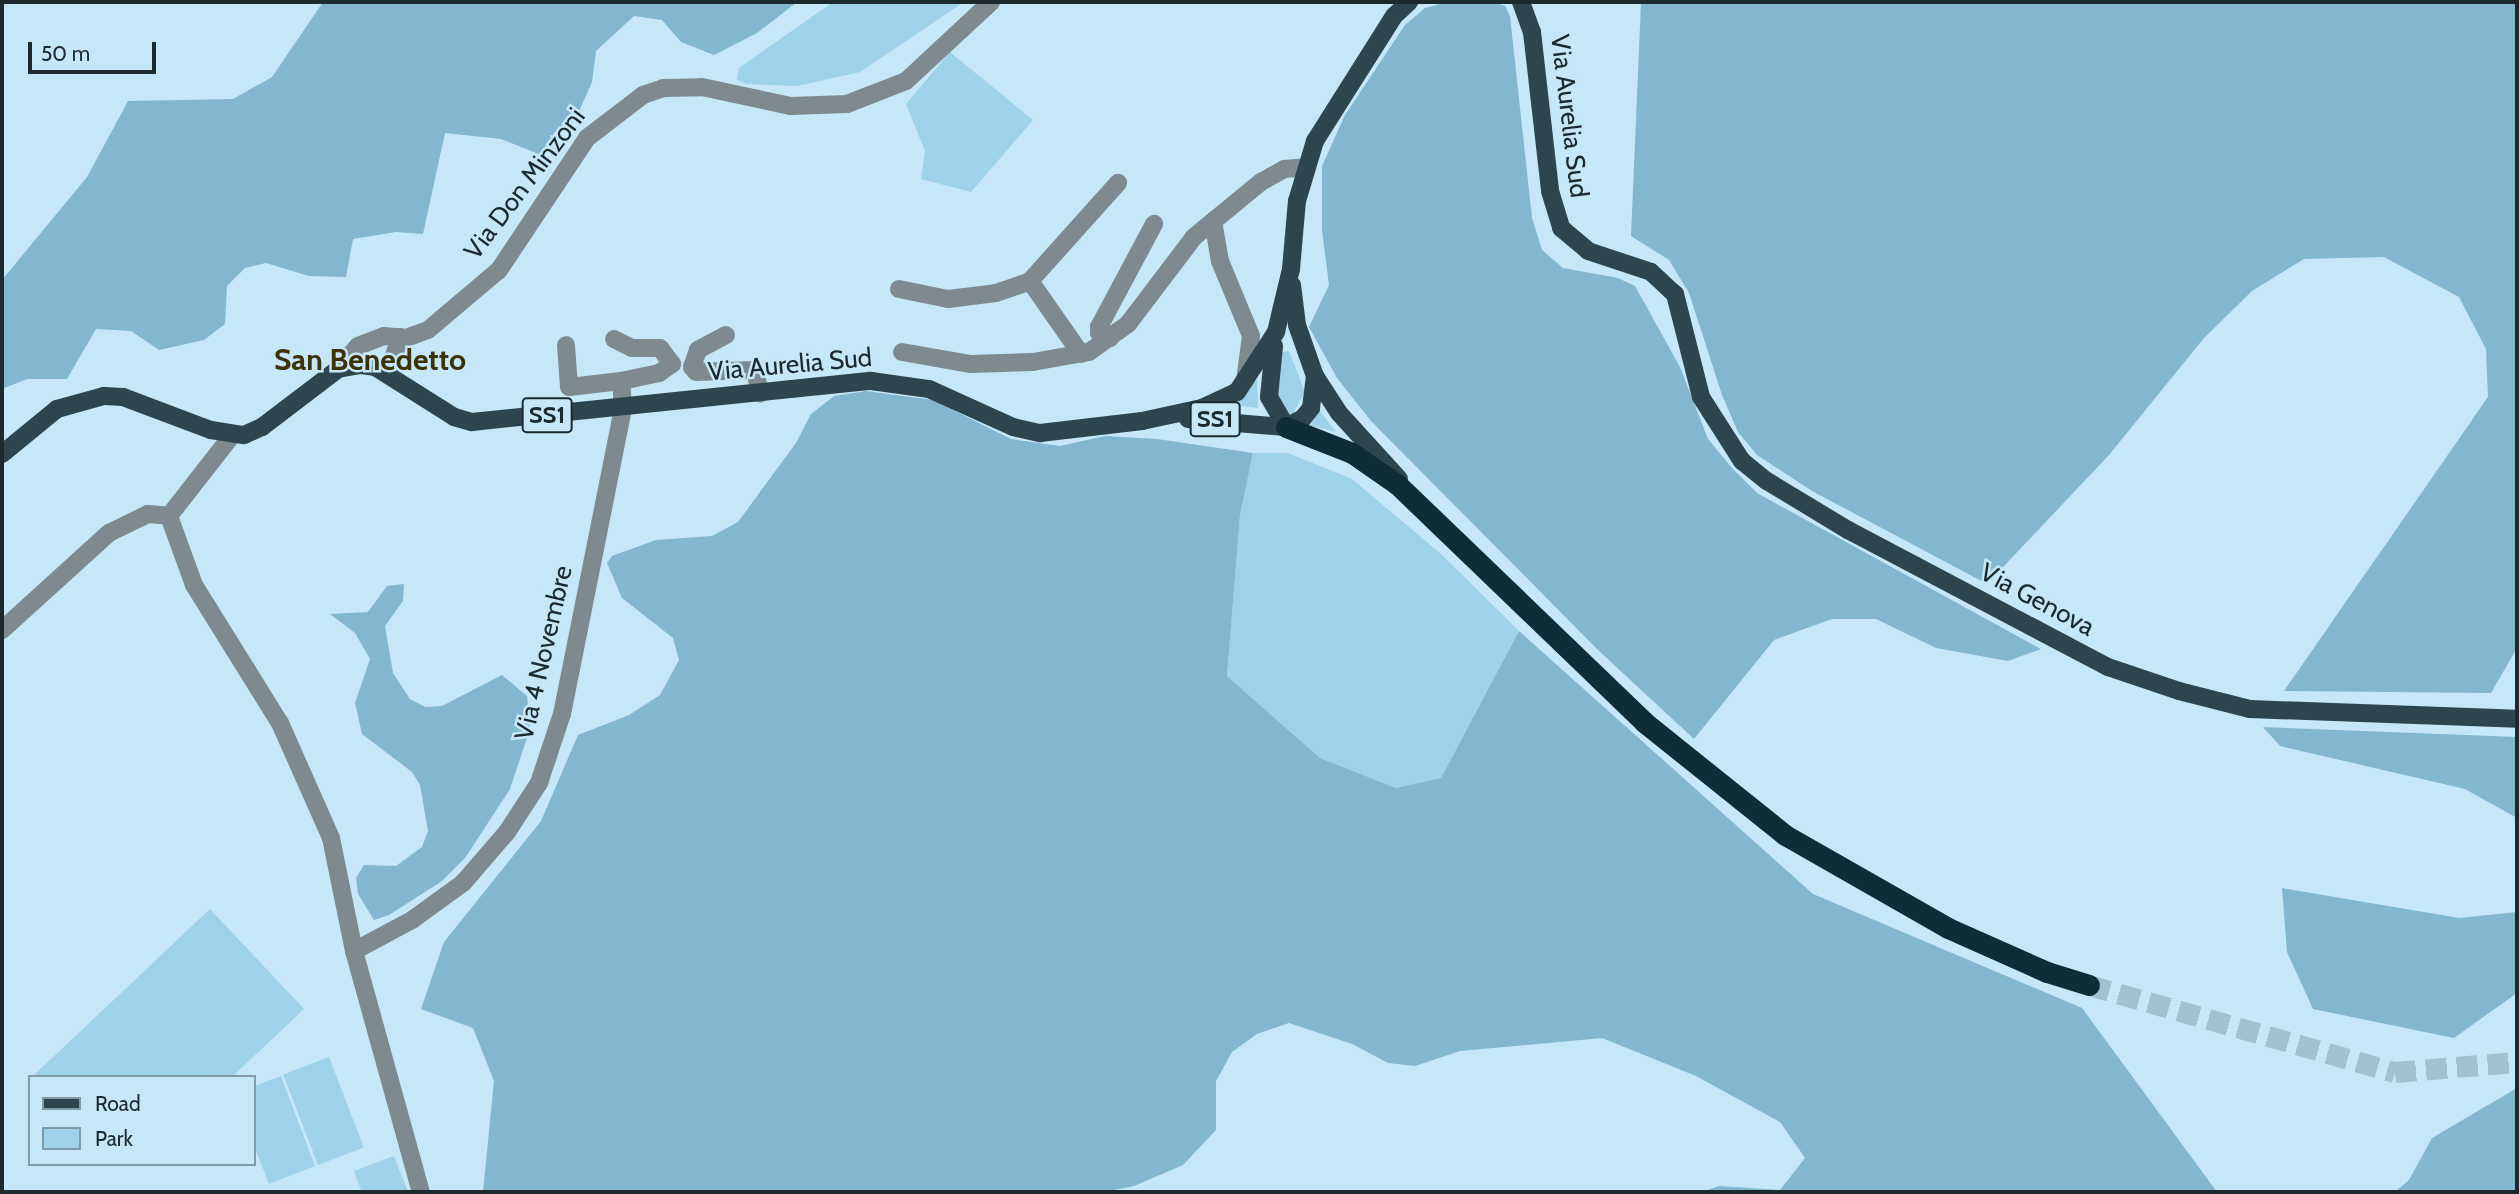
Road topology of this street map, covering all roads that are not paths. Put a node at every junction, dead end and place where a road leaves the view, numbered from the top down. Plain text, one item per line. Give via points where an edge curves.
1 (991, 2) edge
2 (1409, 2) edge
3 (1521, 2) edge
4 (1305, 167) junction
5 (1118, 183) dead end
6 (1213, 221) junction
7 (1154, 224) dead end
8 (1291, 269) junction
9 (1030, 281) junction
10 (900, 289) dead end
11 (1675, 294) joint
12 (1276, 332) junction
13 (726, 335) dead end
14 (400, 337) junction
15 (1110, 338) junction
16 (614, 339) dead end
17 (566, 345) dead end
18 (902, 352) dead end
19 (1081, 354) junction
20 (338, 369) junction
21 (388, 374) junction
22 (1315, 376) junction
23 (621, 381) junction
24 (1245, 383) junction
25 (760, 394) junction
26 (623, 408) junction
27 (1142, 421) junction
28 (1286, 427) junction
29 (233, 434) junction
30 (2, 454) edge
31 (1425, 508) junction
32 (169, 516) junction
33 (2, 631) edge
34 (2517, 719) edge
35 (354, 951) junction
36 (2090, 985) tunnel mouth
37 (421, 1192) edge

1 - 14 street, Via Don Minzoni via 906,81 847,104 791,106 702,87 663,88 643,95 587,138 499,270 428,330
2 - 4 main road, Via Aurelia Sud / SS1 via 1394,16 1333,109
3 - 11 main road, Via Aurelia Sud via 1532,32 1550,191 1561,228 1588,251 1651,272
4 - 6 street via 1284,169 1261,182
4 - 8 main road, Via Aurelia Sud / SS1
5 - 9 street
6 - 15 street via 1194,237 1128,324
6 - 24 street via 1220,261 1251,336
7 - 15 street via 1099,327 1099,333
8 - 12 main road, Via Aurelia Sud / SS1
8 - 22 main road, SS1 via 1297,325
9 - 10 street via 996,293 948,299
9 - 19 street
11 - 34 main road, Via Genova via 1701,397 1742,461 1838,524 2108,667 2250,709
12 - 24 main road, Via Aurelia Sud / SS1
12 - 28 main road, SS1 via 1269,397
13 - 25 street via 698,350 692,368 696,372 755,370
14 - 20 street, Via Don Minzoni via 384,336 358,346
14 - 21 street
15 - 19 street
16 - 23 street via 632,348 660,348 672,364 659,373
17 - 23 street via 569,387
18 - 19 street via 971,364 1033,362
20 - 21 main road, Via Aurelia Sud / SS1 via 361,365
20 - 29 main road via 262,427
21 - 26 main road, Via Aurelia Sud / SS1 via 454,417 472,422
22 - 28 main road, SS1 via 1311,408 1304,418
22 - 31 main road via 1339,413
23 - 26 street, Via 4 Novembre
24 - 27 main road, Via Aurelia Sud / SS1 via 1202,408
25 - 26 main road, Via Aurelia Sud / SS1
25 - 27 main road, Via Aurelia Sud / SS1 via 894,382 937,392 1013,427 1040,433
26 - 35 street, Via 4 Novembre via 562,714 539,783 507,832 463,883 412,920
27 - 28 main road, SS1 via 1224,418
28 - 31 highway via 1352,453
29 - 30 main road via 123,397 104,396 57,409
29 - 32 street
31 - 36 highway via 1635,714 1717,785 1785,835 1948,928 2036,968
32 - 33 street via 148,514 109,533
32 - 35 street via 194,585 280,723 313,793 331,838
35 - 37 street

